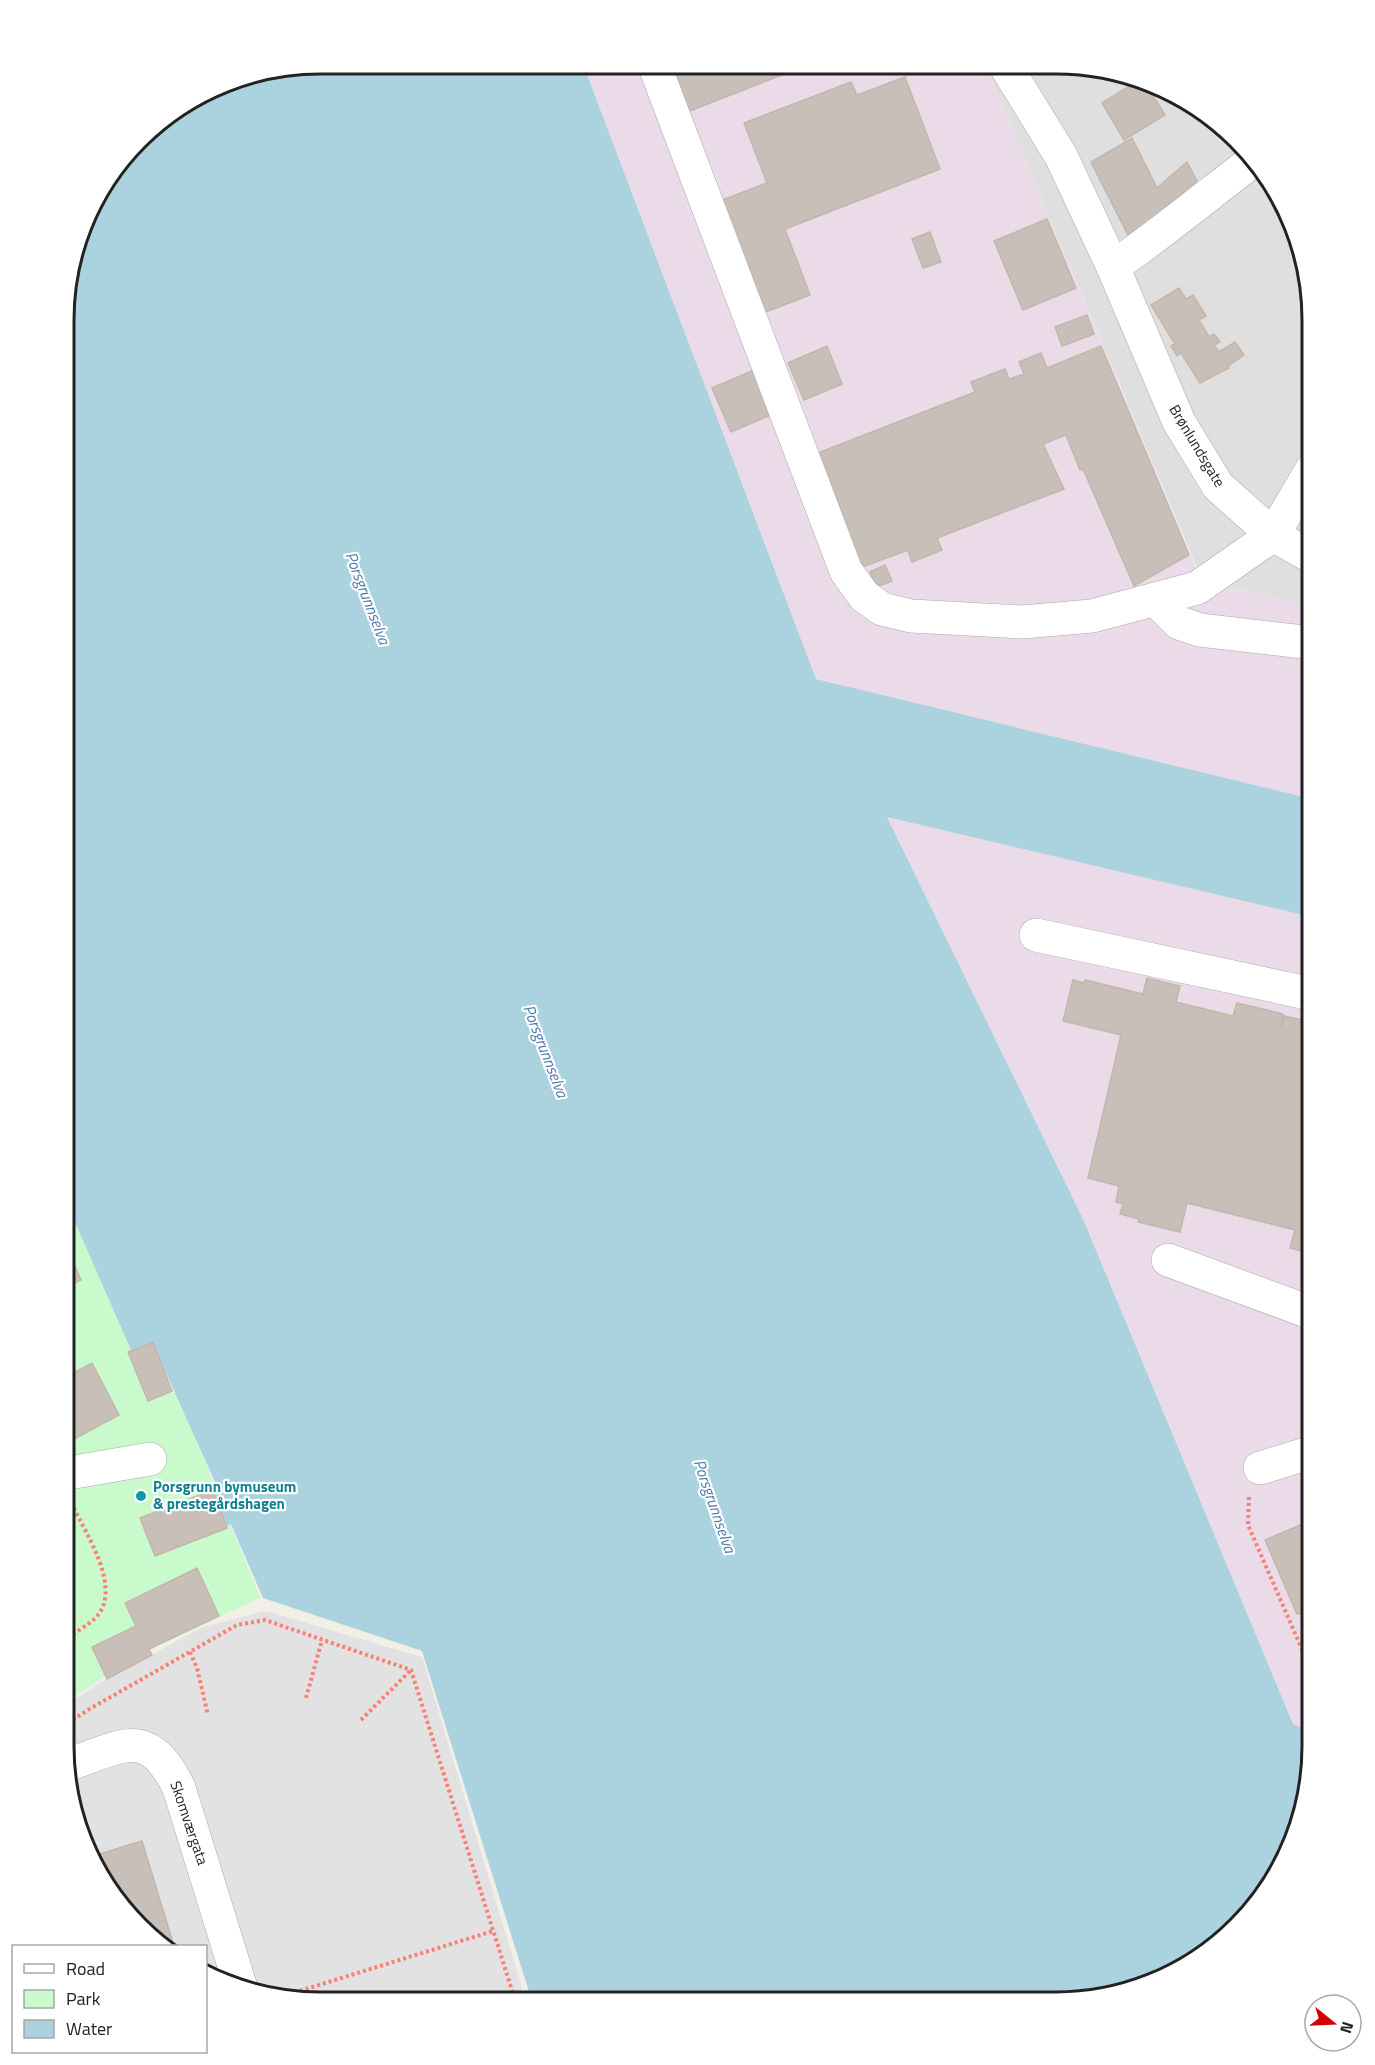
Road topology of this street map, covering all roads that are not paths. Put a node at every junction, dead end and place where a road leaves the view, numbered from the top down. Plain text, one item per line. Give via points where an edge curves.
1 (658, 74) edge
2 (1011, 74) edge
3 (1247, 165) edge
4 (1113, 267) junction
5 (1302, 486) edge
6 (1273, 534) junction
7 (1302, 551) edge
8 (1155, 599) junction
9 (1302, 642) edge
10 (1036, 935) dead end
11 (1302, 992) edge
12 (1168, 1260) dead end
13 (1302, 1309) edge
14 (1302, 1455) edge
15 (150, 1459) dead end
16 (1260, 1468) road end
17 (74, 1483) edge
18 (74, 1762) edge
19 (238, 1977) edge

1 - 8 street via 846,571 864,597 882,609 911,616 1023,622 1092,616
2 - 4 street, Brønlundsgate via 1061,156
3 - 4 street
4 - 6 street, Brønlundsgate via 1179,422 1218,486
5 - 6 street
6 - 7 street, Brønlundsgate
6 - 8 street via 1197,588
8 - 9 street via 1179,623 1200,630
10 - 11 street
12 - 13 street
14 - 16 street
15 - 17 street
18 - 19 street, Skomværgata via 120,1745 134,1744 160,1758 172,1773

